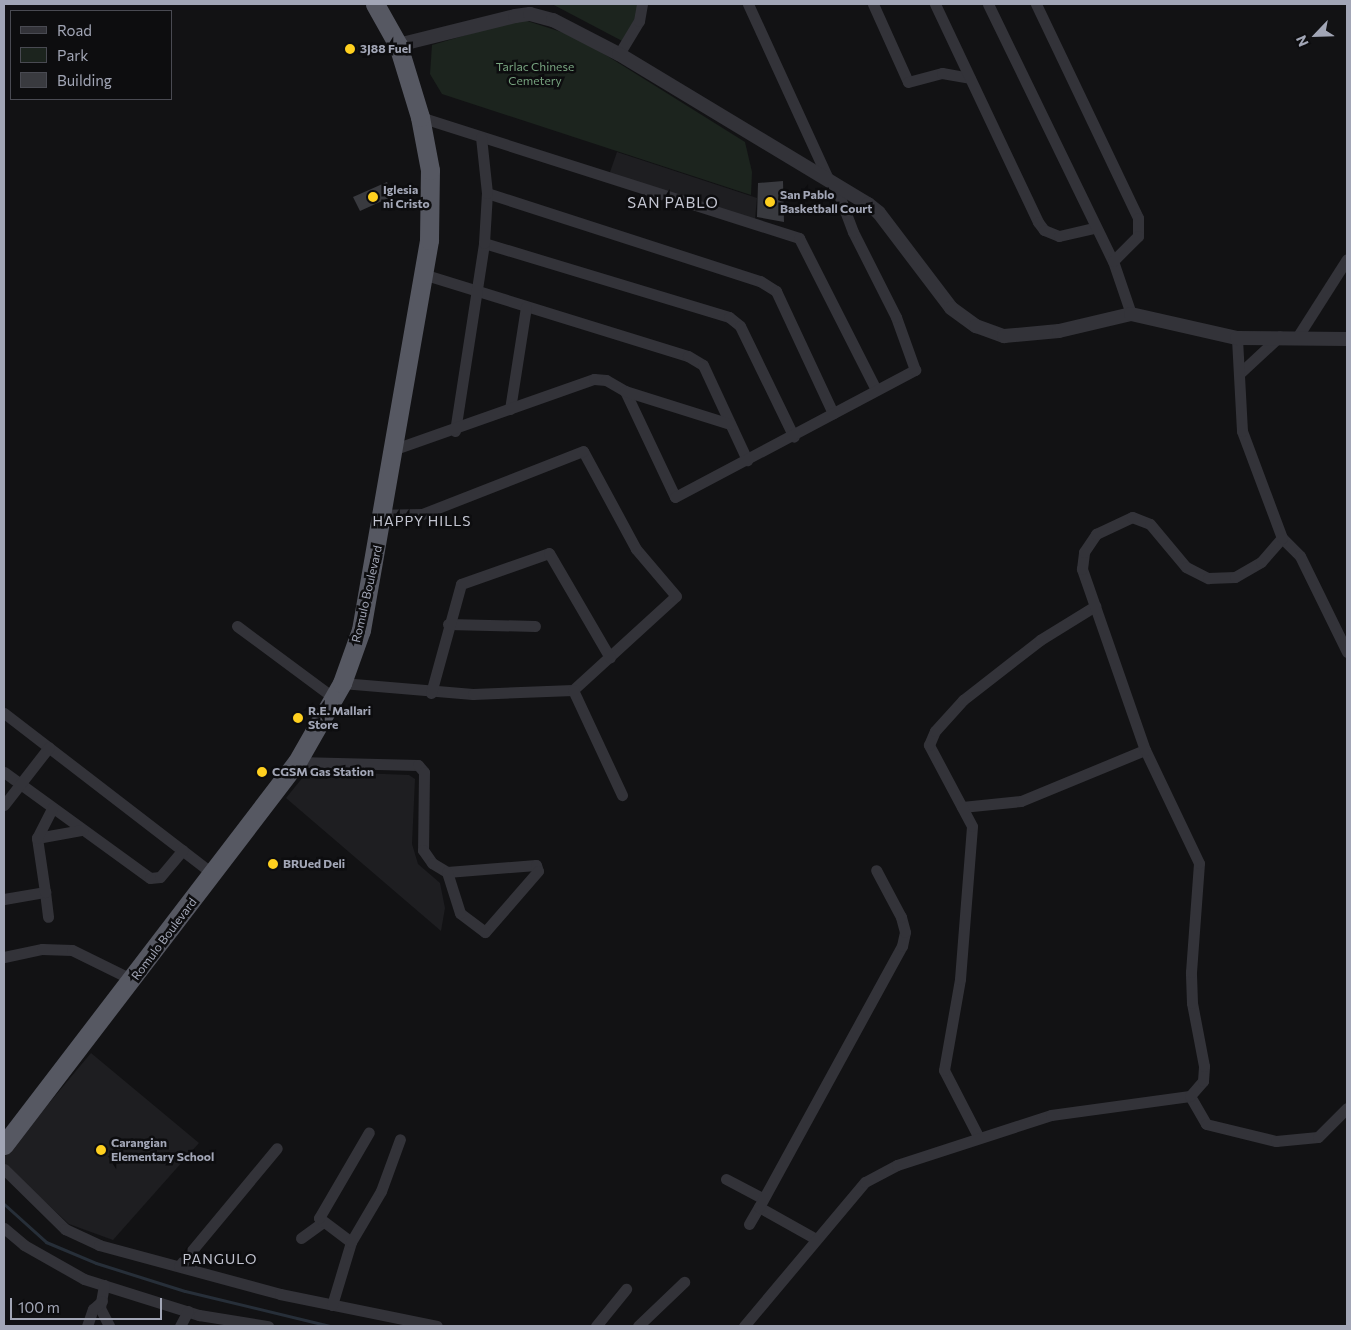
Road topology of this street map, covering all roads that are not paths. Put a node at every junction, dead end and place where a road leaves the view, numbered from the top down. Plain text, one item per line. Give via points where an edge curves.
1 (375, 4) edge
2 (642, 4) edge
3 (748, 4) edge
4 (873, 4) edge
5 (935, 4) edge
6 (988, 4) edge
7 (1036, 4) edge
8 (398, 45) junction
9 (619, 54) junction
10 (970, 78) junction
11 (420, 117) junction
12 (481, 137) junction
13 (832, 182) junction
14 (487, 193) junction
15 (1093, 228) junction
16 (484, 243) junction
17 (1347, 259) edge
18 (1113, 261) junction
19 (426, 275) junction
20 (474, 289) junction
21 (526, 307) junction
22 (1131, 314) junction
23 (1280, 336) junction
24 (1298, 336) junction
25 (1238, 338) junction
26 (1347, 339) edge
27 (1240, 373) junction
28 (876, 390) junction
29 (625, 391) junction
30 (510, 409) junction
31 (833, 413) junction
32 (730, 424) junction
33 (455, 431) junction
34 (794, 437) junction
35 (395, 449) junction
36 (747, 460) junction
37 (384, 515) junction
38 (1282, 538) junction
39 (1095, 606) junction
40 (448, 624) junction
41 (237, 626) dead end
42 (535, 626) dead end
43 (1347, 652) edge
44 (610, 658) junction
45 (338, 690) junction
46 (574, 690) junction
47 (431, 693) junction
48 (4, 712) edge
49 (48, 747) junction
50 (1145, 750) junction
51 (297, 762) junction
52 (4, 772) edge
53 (19, 783) junction
54 (622, 795) dead end
55 (4, 805) edge
56 (962, 807) junction
57 (52, 808) junction
58 (82, 830) junction
59 (37, 838) junction
60 (182, 850) junction
61 (876, 870) dead end
62 (447, 872) junction
63 (212, 873) junction
64 (45, 892) junction
65 (4, 900) edge
66 (48, 917) dead end
67 (4, 957) edge
68 (133, 980) junction
69 (1190, 1096) junction
70 (1347, 1108) edge
71 (369, 1132) dead end
72 (978, 1136) junction
73 (400, 1139) dead end
74 (4, 1145) edge
75 (277, 1148) dead end
76 (4, 1169) edge
77 (726, 1179) dead end
78 (761, 1202) junction
79 (322, 1223) junction
80 (749, 1224) dead end
81 (4, 1228) edge
82 (301, 1238) dead end
83 (816, 1239) junction
84 (351, 1242) junction
85 (179, 1266) junction
86 (684, 1282) dead end
87 (104, 1285) junction
88 (626, 1289) dead end
89 (102, 1300) junction
90 (332, 1305) junction
91 (188, 1311) junction
92 (87, 1326) edge
93 (109, 1326) edge
94 (180, 1326) edge
95 (268, 1326) edge
96 (437, 1326) edge
97 (596, 1326) edge
98 (638, 1326) edge
99 (744, 1326) edge

1 - 8 highway, Romulo Boulevard
2 - 9 street via 639,21
3 - 13 street
4 - 10 street via 908,82 942,73
5 - 10 street
6 - 15 street
7 - 18 street via 1138,218 1138,236
8 - 9 street via 465,26 530,14 553,20
8 - 11 highway, Romulo Boulevard
9 - 13 street
10 - 15 street via 1044,230 1059,236
11 - 12 street
11 - 19 highway, Romulo Boulevard via 430,170
12 - 14 street
12 - 28 street via 799,238
13 - 22 street via 880,213 951,308 976,326 1004,336 1059,331
13 - 28 street via 914,364 914,370
14 - 16 street
14 - 31 street via 776,291
15 - 18 street
16 - 20 street
16 - 34 street via 729,316 740,326
17 - 24 street
18 - 22 street
19 - 20 street
19 - 35 highway, Romulo Boulevard
20 - 21 street
20 - 33 street
21 - 30 street
21 - 32 street via 688,356 703,365
22 - 25 street
23 - 24 street
23 - 25 street
23 - 27 street
24 - 26 street
25 - 27 street
27 - 38 street via 1242,431
28 - 31 street
29 - 30 street via 606,380 583,381
29 - 32 street
29 - 36 street via 675,497
30 - 33 street
31 - 34 street
32 - 36 street
33 - 35 street
34 - 36 street
35 - 37 highway, Romulo Boulevard
37 - 44 street via 422,514 583,452 636,549 676,596
37 - 45 highway, Romulo Boulevard via 361,630
38 - 39 street via 1260,562 1235,577 1208,578 1186,568 1150,524 1132,517 1096,534 1084,552 1082,569
38 - 43 street via 1300,556
39 - 50 street
39 - 56 street via 1002,670 964,700 935,731 929,745 932,754
40 - 42 street
40 - 44 street via 460,584 549,553
40 - 47 street
41 - 45 street
44 - 46 street
45 - 47 street
45 - 51 highway, Romulo Boulevard
46 - 47 street
46 - 54 street
48 - 49 street
49 - 53 street
49 - 60 street
50 - 56 street via 1021,802
50 - 69 street via 1199,863 1192,996 1204,1066 1203,1080
51 - 62 street via 421,767 423,850
51 - 63 highway, Romulo Boulevard
52 - 53 street
53 - 55 street
53 - 57 street
56 - 72 street via 972,826 960,978 944,1070
57 - 58 street
57 - 59 street
58 - 59 street
58 - 60 street via 150,878 160,876
59 - 64 street
60 - 63 street
61 - 78 street via 901,917 906,932 902,946
62 - 62 street via 460,913 486,932 538,871 536,865
63 - 68 highway, Romulo Boulevard
64 - 65 street
64 - 66 street
67 - 68 street via 42,949 72,950
68 - 74 highway, Romulo Boulevard
69 - 70 street via 1206,1124 1276,1141 1318,1137
69 - 72 street via 1051,1115
71 - 79 street via 319,1218
72 - 83 street via 897,1165 865,1182
73 - 84 street via 381,1191
75 - 85 street
76 - 85 street via 65,1229 99,1245
77 - 78 street
78 - 80 street
78 - 83 street
79 - 82 street
79 - 84 street
81 - 87 street via 62,1269
83 - 99 street
84 - 90 street
85 - 90 street
86 - 98 street
87 - 89 street
87 - 91 street
88 - 97 street
89 - 92 street via 92,1309
89 - 93 street via 101,1310
90 - 96 street
91 - 94 street
91 - 95 street

